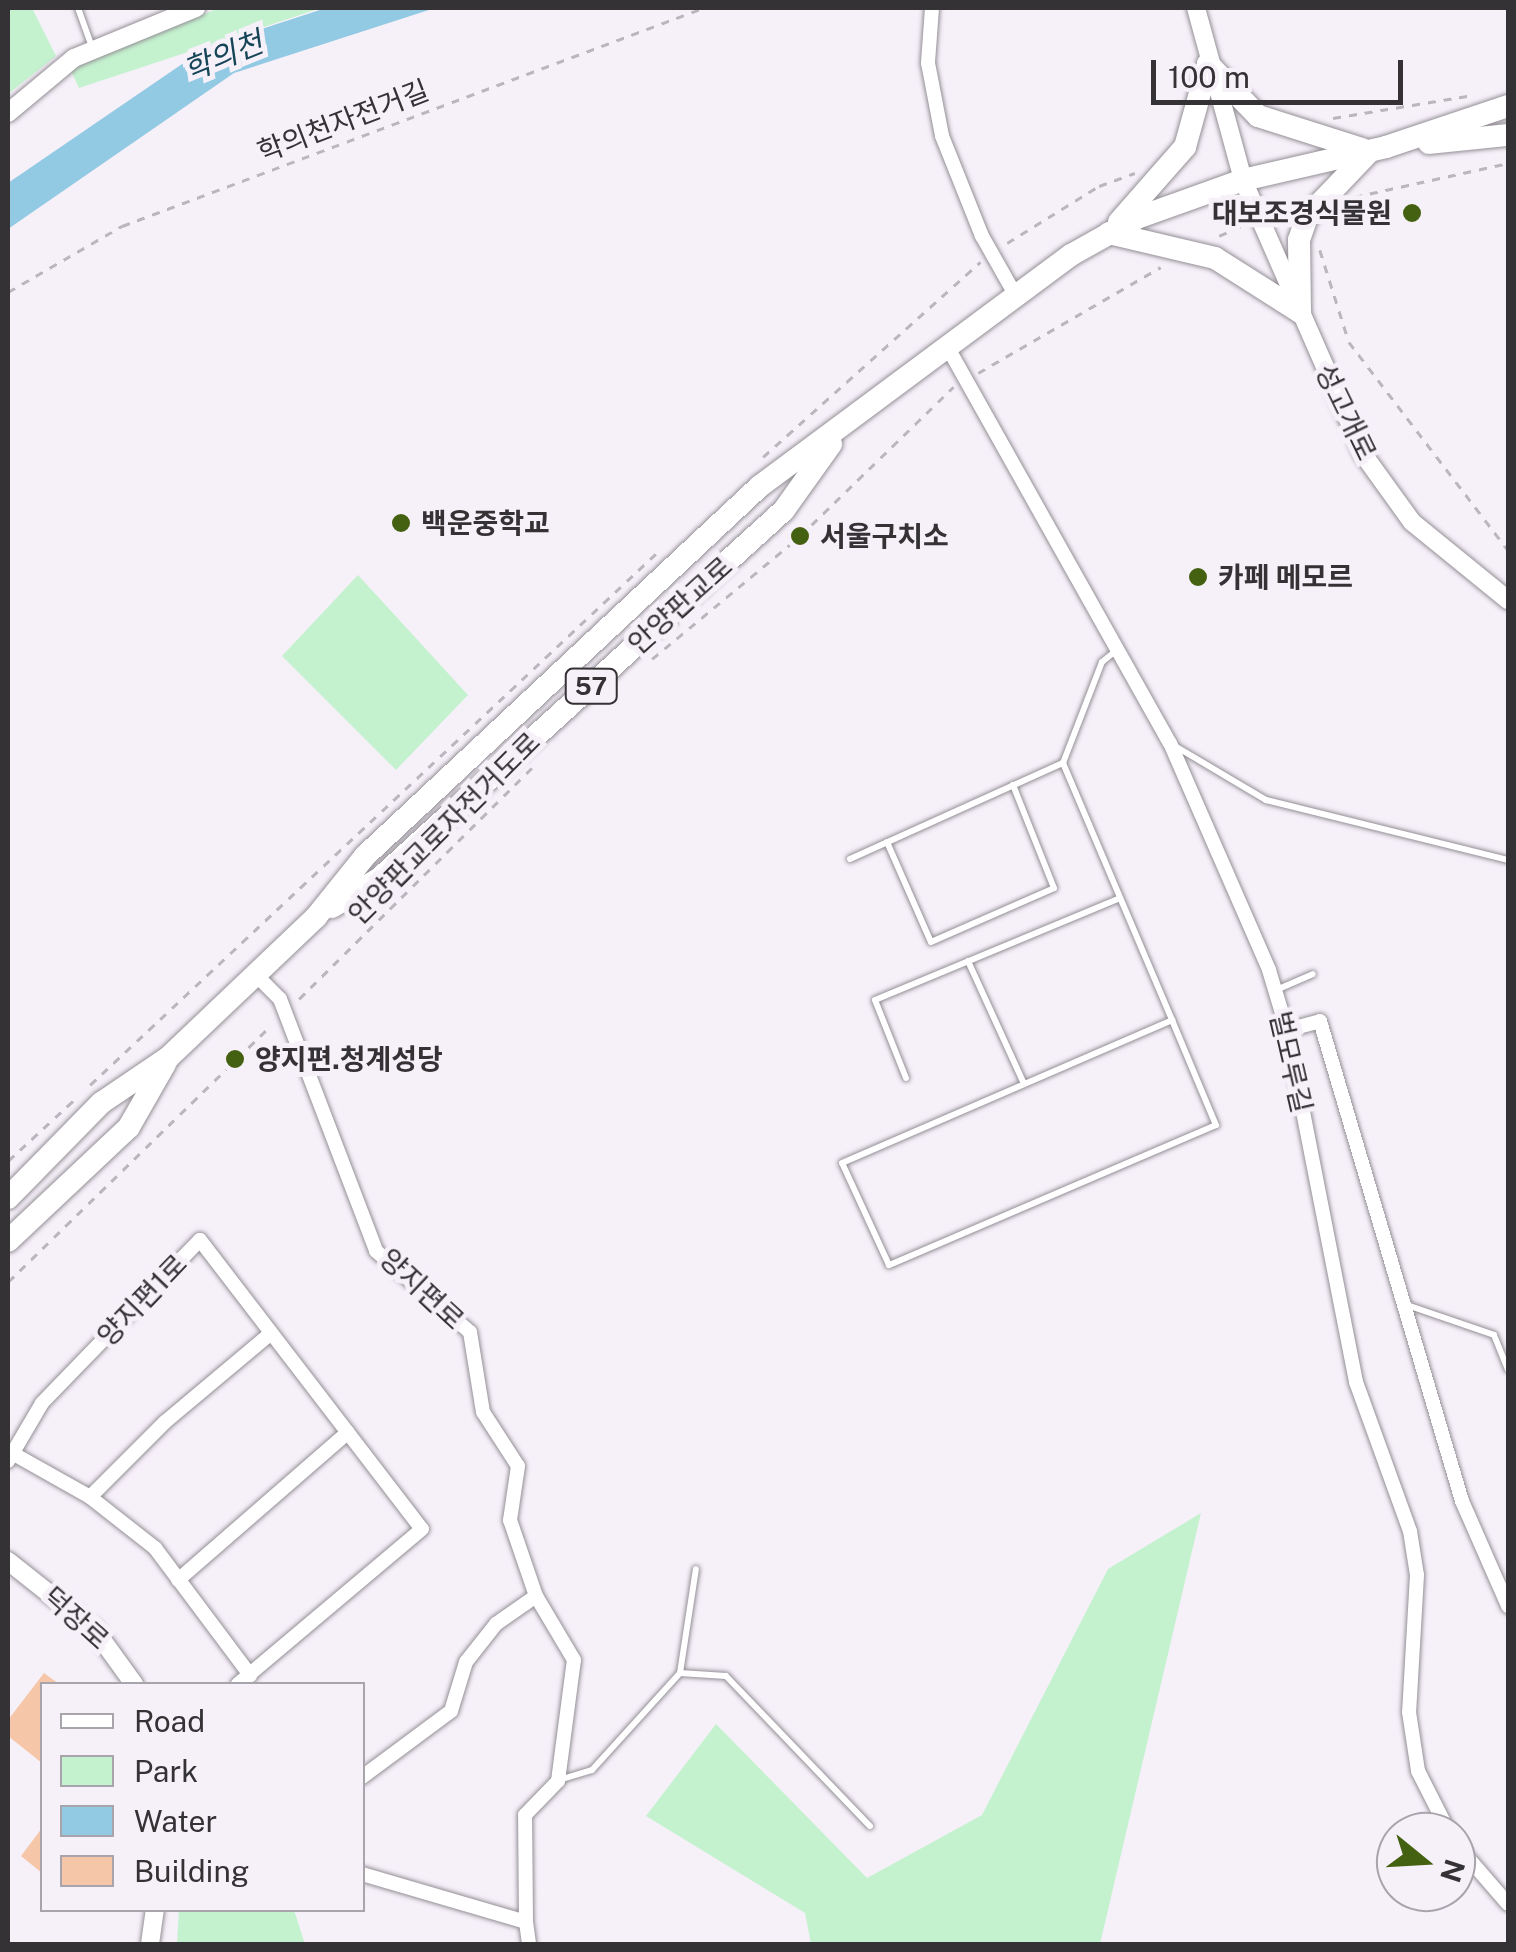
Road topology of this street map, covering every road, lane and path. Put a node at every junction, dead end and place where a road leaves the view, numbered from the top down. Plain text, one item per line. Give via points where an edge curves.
1 (78, 8) edge
2 (196, 8) edge
3 (703, 8) edge
4 (932, 8) edge
5 (1196, 8) edge
6 (92, 48) junction
7 (1208, 64) junction
8 (1508, 106) edge
9 (8, 113) edge
10 (1508, 135) edge
11 (1378, 149) junction
12 (1508, 163) edge
13 (1243, 180) junction
14 (1350, 198) dead end
15 (1260, 219) junction
16 (1109, 233) junction
17 (1318, 244) dead end
18 (1207, 255) junction
19 (1171, 266) dead end
20 (8, 292) edge
21 (1016, 296) junction
22 (1300, 312) junction
23 (948, 348) junction
24 (966, 380) junction
25 (842, 429) junction
26 (1508, 550) edge
27 (1508, 600) edge
28 (1118, 650) junction
29 (648, 662) dead end
30 (1170, 743) junction
31 (548, 753) dead end
32 (1063, 764) junction
33 (1014, 786) junction
34 (887, 842) junction
35 (850, 859) dead end
36 (1508, 860) edge
37 (1120, 898) junction
38 (316, 917) junction
39 (968, 961) junction
40 (256, 974) junction
41 (1313, 974) dead end
42 (1274, 990) junction
43 (285, 1012) junction
44 (1172, 1020) junction
45 (1287, 1030) junction
46 (169, 1057) junction
47 (906, 1078) dead end
48 (1024, 1084) junction
49 (8, 1198) edge
50 (8, 1241) edge
51 (8, 1282) edge
52 (1399, 1302) junction
53 (271, 1333) junction
54 (1508, 1368) edge
55 (348, 1432) junction
56 (10, 1457) edge
57 (90, 1497) junction
58 (8, 1561) edge
59 (696, 1568) dead end
60 (178, 1580) junction
61 (536, 1596) junction
62 (1508, 1606) edge
63 (680, 1673) junction
64 (244, 1680) edge
65 (133, 1682) edge
66 (365, 1775) edge
67 (558, 1781) junction
68 (1439, 1812) edge
69 (870, 1826) dead end
70 (1476, 1867) edge
71 (365, 1875) edge
72 (1508, 1904) edge
73 (155, 1912) edge
74 (526, 1922) junction
75 (150, 1944) edge
76 (529, 1944) edge

1 - 6 lane
2 - 6 street
3 - 20 path, 학의천자전거길 via 122,226
4 - 21 street via 928,63 942,136 982,236
5 - 7 street, 성고개로
6 - 9 street
7 - 11 main road via 1258,116
7 - 13 street, 성고개로
7 - 16 main road via 1185,147
8 - 11 main road, 안양판교로 / 57
10 - 11 main road, 안양판교로 / 57
11 - 13 main road, 안양판교로 / 57
11 - 22 main road via 1307,217 1299,240
12 - 14 path
13 - 15 street, 성고개로
13 - 16 main road, 안양판교로 / 57
15 - 18 path via 1220,234
15 - 22 street, 성고개로
16 - 18 main road
16 - 21 main road, 안양판교로 / 57
17 - 26 path via 1349,342
18 - 22 main road
19 - 24 path via 1156,268
21 - 23 main road, 안양판교로 / 57
22 - 27 street, 성고개로 via 1363,454 1412,522
23 - 24 street, 벌모루길
23 - 25 main road, 안양판교로 / 57
24 - 28 street, 벌모루길
24 - 29 path via 885,446 800,536
25 - 38 main road, 안양판교로 / 57 via 760,486 365,856
25 - 38 main road, 안양판교로 / 57 via 769,523 380,878
28 - 30 street, 벌모루길
28 - 32 lane via 1102,662
30 - 36 lane via 1266,800
30 - 42 street, 벌모루길
31 - 43 path, 안양판교로자전거도로
32 - 33 lane
32 - 37 lane
33 - 34 lane
33 - 34 lane via 1054,888 931,942
34 - 35 lane
37 - 39 lane
37 - 44 lane
38 - 40 main road, 안양판교로 / 57
39 - 47 lane via 875,1000
39 - 48 lane
40 - 43 street, 양지편로
40 - 46 main road, 안양판교로 / 57
41 - 42 lane
42 - 45 street, 벌모루길
43 - 51 path, 안양판교로자전거도로
43 - 61 street, 양지편로 via 376,1251 470,1332 483,1412 518,1466 510,1520
44 - 48 lane
44 - 48 lane via 1216,1124 889,1266 842,1163
45 - 52 street via 1320,1021
45 - 68 street, 벌모루길 via 1356,1382 1410,1532 1417,1575 1409,1712 1418,1772
46 - 49 main road, 안양판교로 / 57 via 101,1103
46 - 50 main road, 안양판교로 / 57 via 129,1127
52 - 54 lane via 1494,1335
52 - 62 street via 1462,1501
53 - 55 street, 양지편1로
53 - 56 street, 양지편1로 via 200,1240 42,1403
53 - 57 street via 165,1422
55 - 60 street
55 - 64 street, 양지편1로 via 422,1529
56 - 57 street, 양지편1로
57 - 60 street, 양지편1로 via 155,1548
58 - 65 street, 덕장로 via 95,1630
59 - 63 lane
60 - 64 street, 양지편1로
61 - 66 street via 496,1624 466,1662 452,1711
61 - 67 street, 양지편로 via 574,1660
63 - 67 lane via 592,1770
63 - 69 lane via 726,1676
67 - 74 street via 525,1815
70 - 72 street
71 - 74 street
73 - 75 street
74 - 76 street

